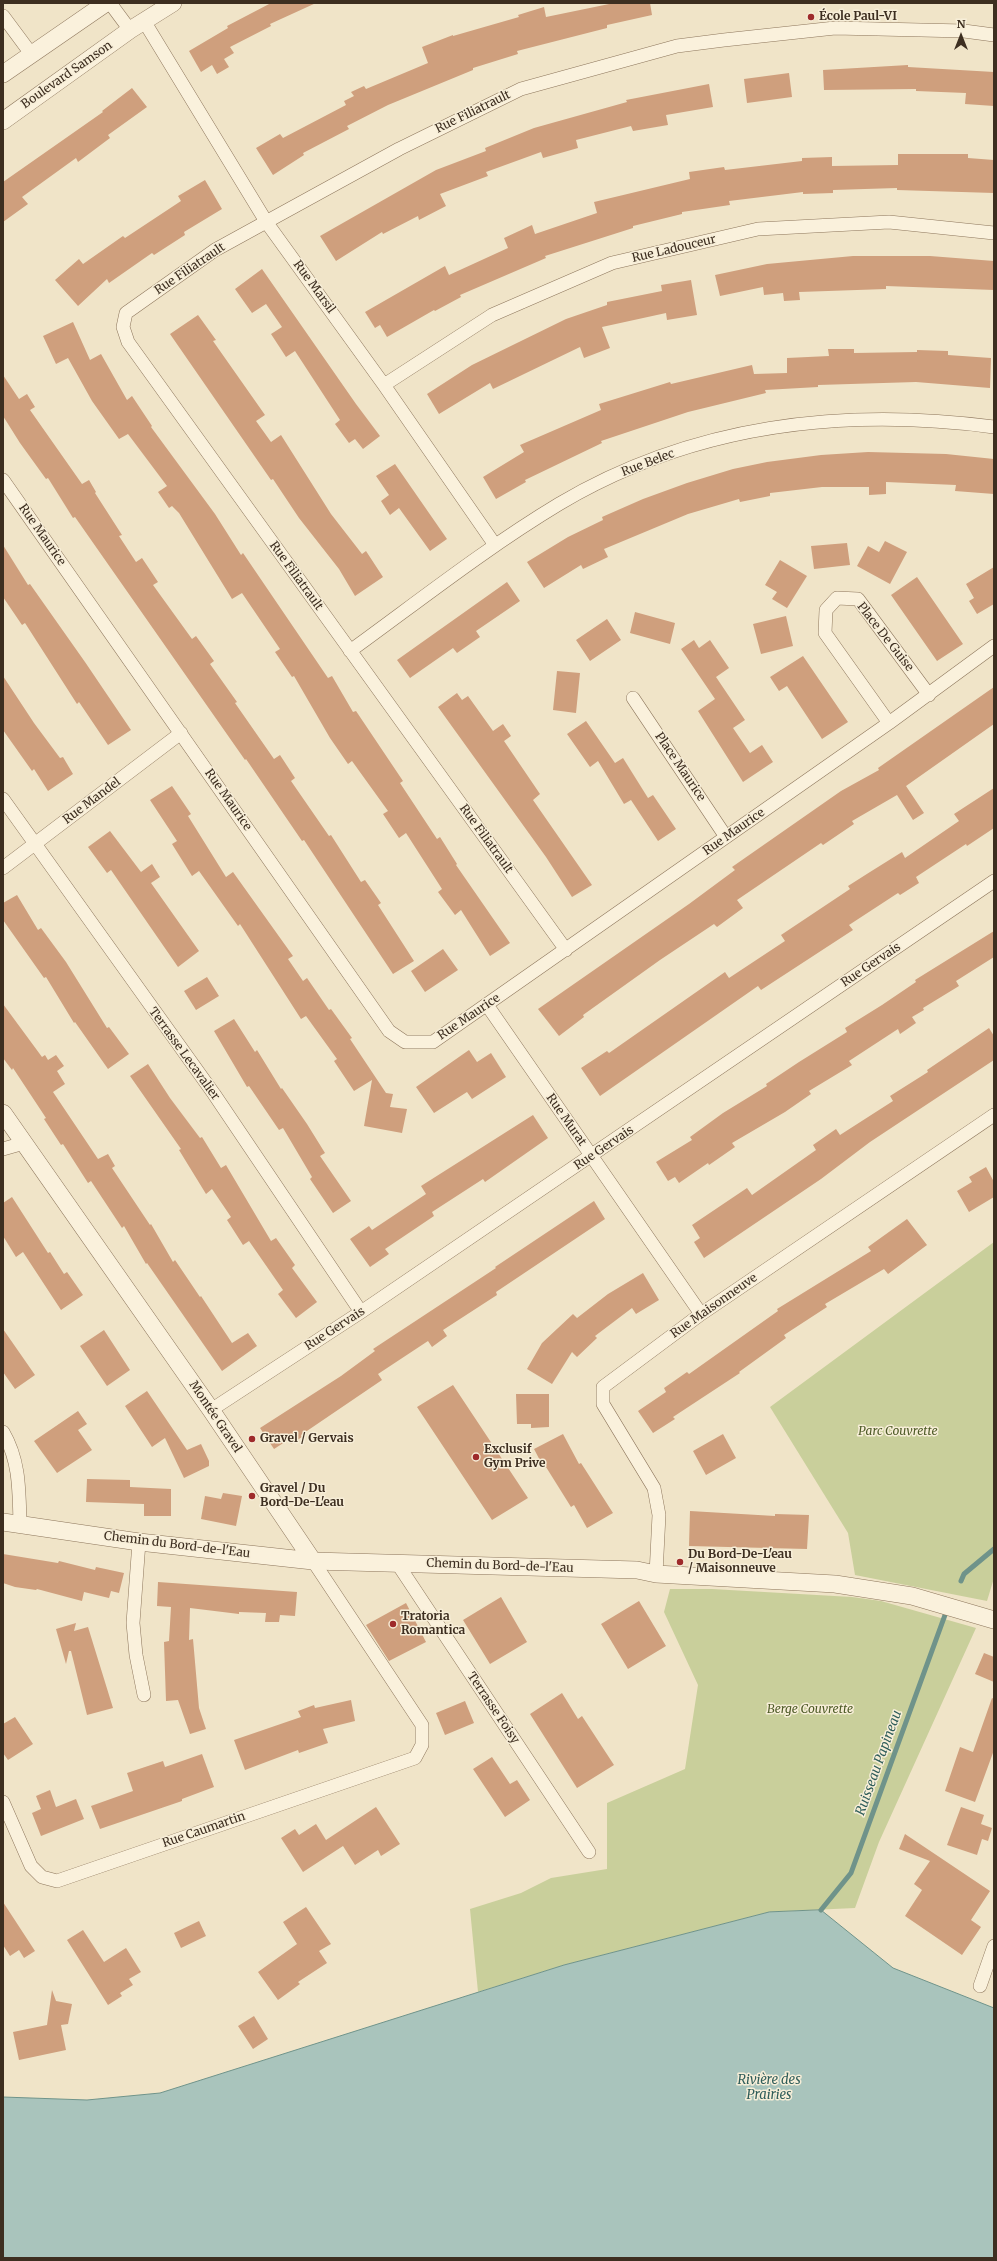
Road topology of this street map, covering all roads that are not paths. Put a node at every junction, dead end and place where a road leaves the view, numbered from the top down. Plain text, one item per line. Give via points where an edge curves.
1 (106, 3) edge
2 (110, 3) edge
3 (173, 3) edge
4 (3, 16) edge
5 (137, 26) junction
6 (994, 35) edge
7 (32, 55) junction
8 (3, 74) edge
9 (3, 121) edge
10 (267, 223) junction
11 (994, 233) edge
12 (384, 385) junction
13 (994, 427) edge
14 (3, 480) edge
15 (495, 545) junction
16 (994, 646) edge
17 (350, 650) junction
18 (929, 695) junction
19 (633, 698) dead end
20 (889, 723) junction
21 (181, 733) junction
22 (3, 799) edge
23 (726, 837) junction
24 (34, 845) junction
25 (3, 868) edge
26 (994, 881) edge
27 (566, 950) junction
28 (487, 1005) junction
29 (3, 1113) edge
30 (994, 1115) edge
31 (24, 1144) junction
32 (3, 1148) edge
33 (591, 1156) junction
34 (362, 1312) junction
35 (701, 1314) junction
36 (211, 1410) junction
37 (3, 1432) edge
38 (11, 1523) edge
39 (139, 1542) junction
40 (313, 1561) junction
41 (397, 1563) junction
42 (656, 1574) junction
43 (994, 1620) edge
44 (144, 1695) dead end
45 (422, 1725) joint
46 (3, 1802) edge
47 (589, 1852) dead end
48 (994, 1946) edge
49 (980, 1986) dead end

1 - 7 street
2 - 5 street
3 - 5 street, Boulevard Samson
4 - 7 street
5 - 9 street, Boulevard Samson
5 - 10 street, Rue Marsil
6 - 10 street, Rue Filiatrault via 964,31 835,28 677,46 521,89 399,149
7 - 8 street
10 - 12 street, Rue Marsil
10 - 17 street, Rue Filiatrault via 215,250 126,313 123,327 128,342
11 - 12 street, Rue Ladouceur via 889,222 758,229 612,263 492,315
12 - 15 street, Rue Marsil
13 - 15 street, Rue Belec via 883,418 794,424 740,432 658,458 616,475 560,503
14 - 21 street, Rue Maurice
15 - 17 street, Rue Belec
16 - 18 street, Rue Maurice
17 - 27 street, Rue Filiatrault
18 - 20 street, Rue Maurice
18 - 20 street, Place De Guise via 858,600 837,598 826,610 825,633
19 - 23 street, Place Maurice
20 - 23 street, Rue Maurice
21 - 24 street, Rue Mandel
21 - 28 street, Rue Maurice via 389,1031 405,1042 433,1042
22 - 24 street, Terrasse Lecavalier
23 - 27 street, Rue Maurice
24 - 25 street, Rue Mandel
24 - 34 street, Terrasse Lecavalier via 214,1094
26 - 33 street, Rue Gervais
27 - 28 street, Rue Maurice
28 - 33 street, Rue Murat
29 - 31 street, Montée Gravel
30 - 35 street, Rue Maisonneuve
31 - 32 street
31 - 36 street, Montée Gravel
33 - 34 street, Rue Gervais
33 - 35 street, Rue Murat
34 - 36 street, Rue Gervais
35 - 42 street, Rue Maisonneuve via 603,1387 603,1404 654,1488 659,1515
36 - 40 street, Montée Gravel
37 - 38 street via 12,1447 18,1469
38 - 39 street, Chemin du Bord-de-l'Eau
39 - 40 street, Chemin du Bord-de-l'Eau
39 - 44 street via 133,1623
40 - 41 street, Chemin du Bord-de-l'Eau
40 - 45 street, Montée Gravel
41 - 42 street, Chemin du Bord-de-l'Eau via 637,1570
41 - 47 street, Terrasse Foisy
42 - 43 street, Chemin du Bord-de-l'Eau via 836,1584 912,1596
45 - 46 street, Rue Caumartin via 422,1745 415,1758 56,1881 42,1877 31,1866
48 - 49 street

